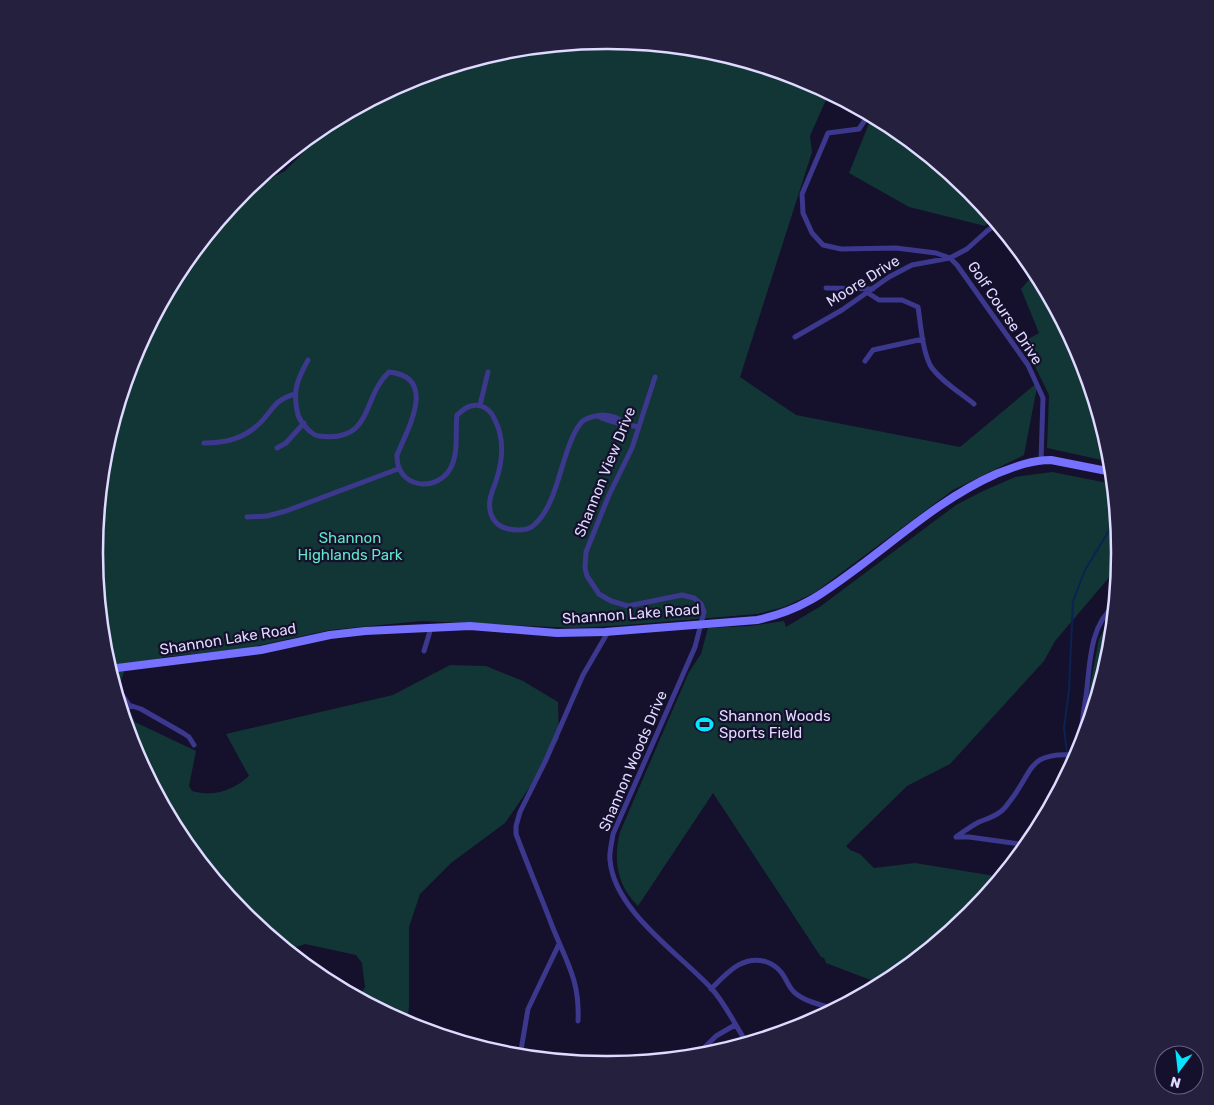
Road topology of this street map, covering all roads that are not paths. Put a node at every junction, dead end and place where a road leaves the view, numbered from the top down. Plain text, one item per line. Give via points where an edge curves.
1 (865, 120) edge
2 (992, 227) edge
3 (950, 258) junction
4 (826, 288) dead end
5 (874, 289) junction
6 (868, 293) junction
7 (795, 337) dead end
8 (923, 339) junction
9 (308, 360) dead end
10 (865, 361) dead end
11 (488, 372) dead end
12 (655, 377) dead end
13 (294, 394) junction
14 (974, 404) dead end
15 (480, 406) junction
16 (304, 423) junction
17 (638, 427) junction
18 (204, 443) dead end
19 (277, 448) dead end
20 (1041, 460) junction
21 (398, 469) junction
22 (1103, 470) edge
23 (247, 517) dead end
24 (1106, 615) edge
25 (700, 624) junction
26 (431, 628) junction
27 (608, 632) junction
28 (424, 651) dead end
29 (117, 668) edge
30 (125, 700) edge
31 (129, 705) joint
32 (1080, 724) edge
33 (194, 746) dead end
34 (1067, 756) edge
35 (1018, 844) edge
36 (559, 944) junction
37 (711, 989) junction
38 (825, 1006) edge
39 (578, 1021) dead end
40 (735, 1024) junction
41 (743, 1037) edge
42 (705, 1047) edge
43 (521, 1049) edge

1 - 3 street, Golf Course Drive via 859,129 828,133 802,194 803,213 812,232 824,245 840,249 896,248
2 - 3 street, Moore Drive via 967,249
3 - 5 street, Moore Drive via 912,266
3 - 20 street, Golf Course Drive via 1028,365 1042,398
4 - 5 street
5 - 6 street, Moore Drive
6 - 7 street, Moore Drive
6 - 8 street via 879,300 902,300 918,308
8 - 10 street via 873,350
8 - 14 street via 930,365
9 - 13 street via 297,379
11 - 15 street
12 - 17 street, Shannon View Drive
13 - 16 street via 300,420
13 - 18 street via 276,403 248,433 233,440
15 - 17 street via 492,414 503,446 489,504 491,514 501,527 512,530 525,530 535,525 544,512 580,422 604,415
15 - 21 street via 465,408 457,415 453,461 441,479 424,484 404,478
16 - 19 street
16 - 21 street via 315,435 324,436 345,434 357,428 382,379 389,372 401,373 414,384 417,404 397,455
17 - 25 street, Shannon View Drive via 632,448 586,552 587,576 600,594 628,606 682,594 694,598 704,612
20 - 22 main road, Shannon Lake Road
20 - 25 main road, Shannon Lake Road via 989,477 948,500 826,591 799,607 757,620
21 - 23 street via 286,511
24 - 32 street via 1095,636
25 - 27 main road, Shannon Lake Road
25 - 37 street, Shannon Woods Drive via 695,647 613,834 610,860 617,887 635,914
26 - 27 main road, Shannon Lake Road via 470,626 557,633
26 - 28 street
26 - 29 main road, Shannon Lake Road via 330,635 261,650
27 - 36 street via 583,675 516,826 516,834
30 - 31 street
31 - 33 street via 183,733
34 - 35 street via 1051,755 1037,760 1001,812 956,837
36 - 39 street via 577,988
36 - 43 street via 528,1009
37 - 38 street via 733,968 750,960 760,960 776,966 796,994
37 - 40 street, Shannon Woods Drive
40 - 41 street, Shannon Woods Drive
40 - 42 street

